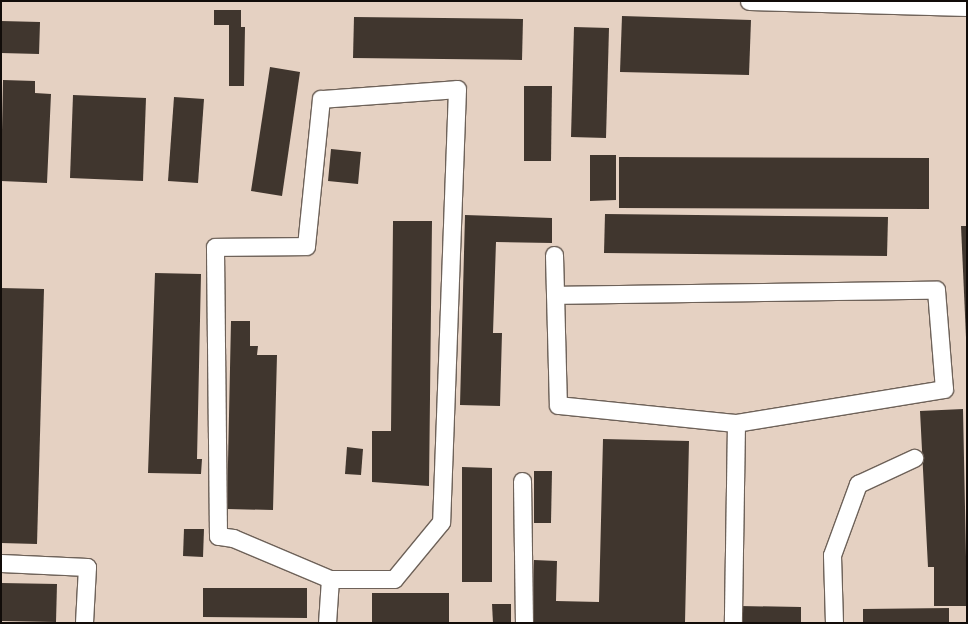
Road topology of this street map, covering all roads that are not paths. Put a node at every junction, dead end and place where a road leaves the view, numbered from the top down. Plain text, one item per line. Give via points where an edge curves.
1 (748, 1) edge
2 (967, 7) edge
3 (554, 256) dead end
4 (555, 295) junction
5 (736, 423) junction
6 (914, 458) dead end
7 (522, 481) dead end
8 (1, 563) edge
9 (330, 579) junction
10 (84, 623) edge
11 (327, 623) edge
12 (524, 623) edge
13 (733, 623) edge
14 (834, 623) edge

1 - 2 lane
3 - 4 lane
4 - 5 lane via 558,404
4 - 5 lane via 936,290 944,388
5 - 13 lane
6 - 14 lane via 858,484 832,555
7 - 12 lane
8 - 10 lane via 87,567
9 - 9 lane via 233,538 218,536 215,247 306,246 321,99 457,89 441,522 394,579
9 - 11 lane

